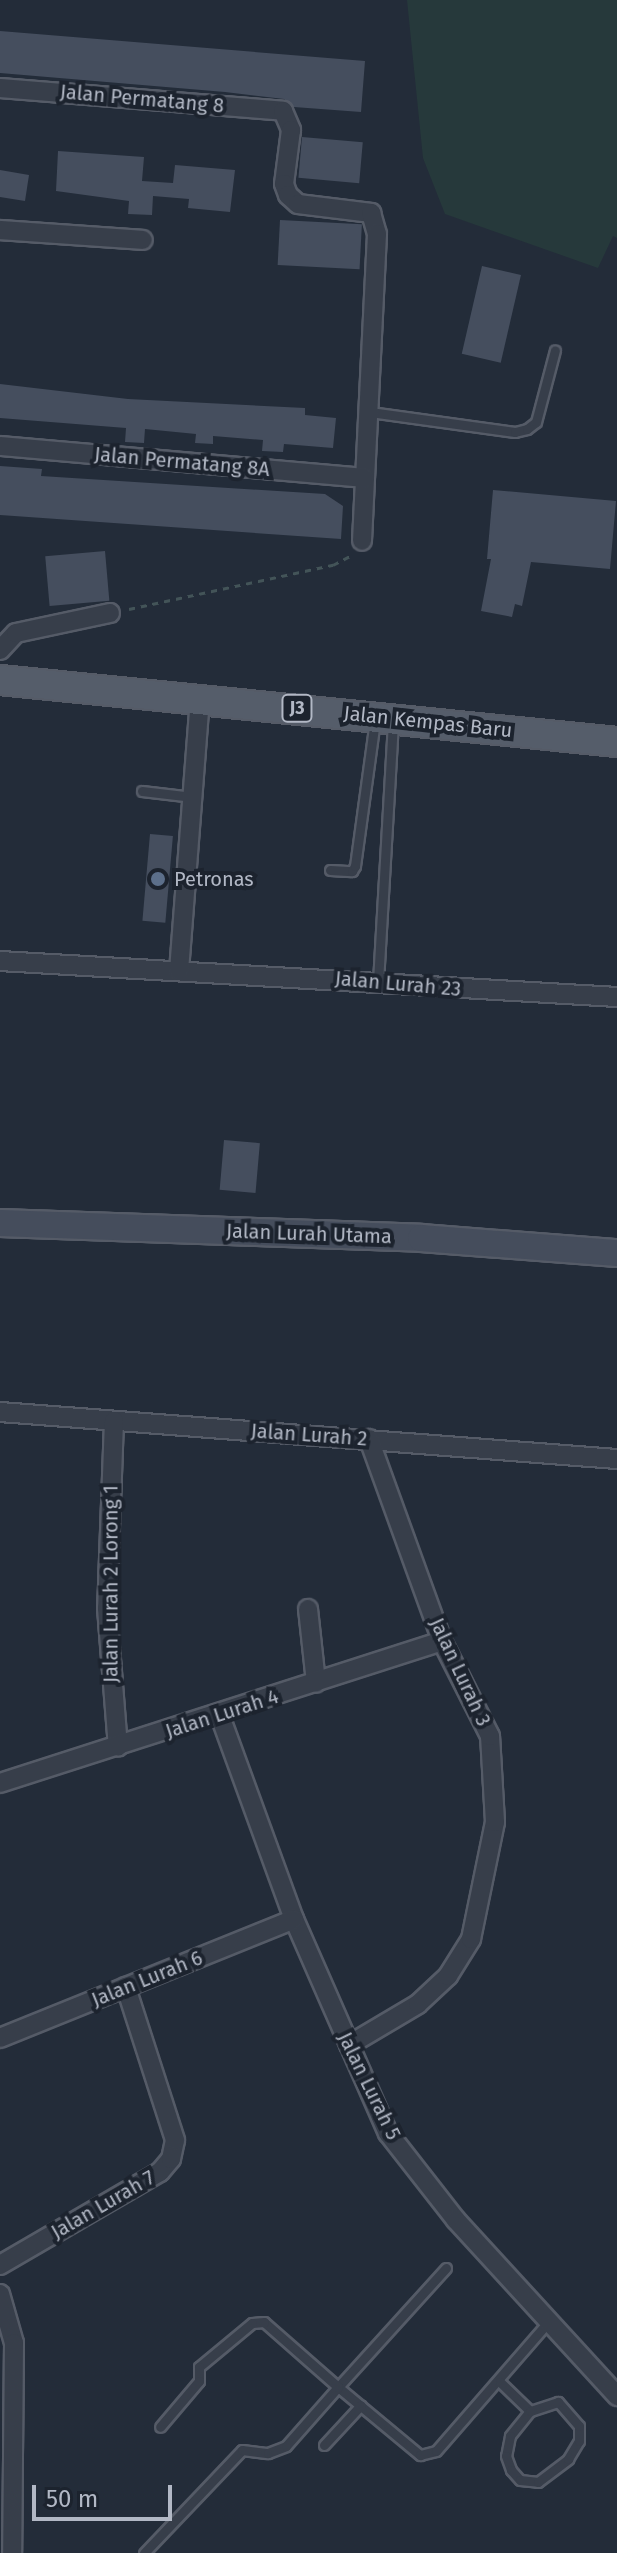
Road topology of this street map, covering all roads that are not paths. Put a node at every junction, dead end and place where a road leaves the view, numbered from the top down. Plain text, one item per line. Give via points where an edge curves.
1 (0, 88) edge
2 (0, 230) edge
3 (143, 240) dead end
4 (555, 350) dead end
5 (370, 412) junction
6 (0, 446) edge
7 (365, 478) junction
8 (362, 541) road end
9 (110, 613) road end
10 (0, 650) edge
11 (0, 680) edge
12 (200, 697) junction
13 (384, 718) junction
14 (605, 741) edge
15 (142, 791) dead end
16 (193, 797) junction
17 (330, 870) dead end
18 (0, 961) edge
19 (179, 971) junction
20 (378, 982) junction
21 (617, 997) edge
22 (0, 1223) edge
23 (617, 1253) edge
24 (0, 1412) edge
25 (114, 1421) junction
26 (369, 1439) junction
27 (617, 1459) edge
28 (308, 1609) dead end
29 (442, 1641) junction
30 (316, 1683) junction
31 (220, 1716) junction
32 (118, 1747) junction
33 (0, 1783) edge
34 (294, 1919) junction
35 (126, 1987) junction
36 (0, 2038) edge
37 (349, 2045) junction
38 (0, 2265) edge
39 (446, 2268) dead end
40 (0, 2294) edge
41 (548, 2322) junction
42 (500, 2382) junction
43 (338, 2387) junction
44 (617, 2396) edge
45 (361, 2405) junction
46 (530, 2411) junction
47 (160, 2427) dead end
48 (324, 2445) dead end
49 (7, 2459) edge
50 (12, 2553) edge
51 (144, 2553) edge

1 - 5 street, Jalan Permatang 8 via 283,111 291,130 284,184 288,195 298,204 371,213 375,223
2 - 3 street
4 - 5 lane via 536,422 527,429 515,432
5 - 7 street
6 - 7 street, Jalan Permatang 8A
7 - 8 street
9 - 10 street via 16,633
11 - 12 main road, Jalan Kempas Baru / J3
12 - 13 main road, Jalan Kempas Baru / J3
12 - 16 street
13 - 14 main road, Jalan Kempas Baru / J3
13 - 17 lane via 355,866 352,871
13 - 20 lane
15 - 16 lane
16 - 19 street
18 - 19 street, Jalan Lurah 23
19 - 20 street, Jalan Lurah 23
20 - 21 street, Jalan Lurah 23
22 - 23 street, Jalan Lurah Utama via 421,1238
24 - 25 street, Jalan Lurah 2
25 - 26 street, Jalan Lurah 2
25 - 32 street, Jalan Lurah 2 Lorong 1 via 107,1608
26 - 27 street, Jalan Lurah 2
26 - 29 street, Jalan Lurah 3
28 - 30 street
29 - 30 street, Jalan Lurah 4
29 - 37 street, Jalan Lurah 3 via 490,1736 495,1773 495,1822 471,1939 448,1976 418,2004
30 - 31 street, Jalan Lurah 4
31 - 32 street, Jalan Lurah 4
31 - 34 street, Jalan Lurah 5
32 - 33 street, Jalan Lurah 4
34 - 35 street, Jalan Lurah 6
34 - 37 street, Jalan Lurah 5
35 - 36 street, Jalan Lurah 6
35 - 38 street, Jalan Lurah 7 via 175,2140 171,2159 160,2172
37 - 41 street, Jalan Lurah 5 via 388,2133 456,2220
39 - 43 lane
40 - 49 street via 14,2343
41 - 42 lane
41 - 44 street, Jalan Lurah 5
42 - 45 lane via 428,2457
42 - 46 lane
43 - 45 lane
43 - 47 lane via 264,2322 252,2323 199,2367 199,2381
43 - 51 lane via 286,2446 268,2453 242,2450
45 - 48 lane
46 - 46 lane via 558,2402 579,2426 579,2441 568,2459 538,2482 520,2480 506,2456 510,2436
49 - 50 street

